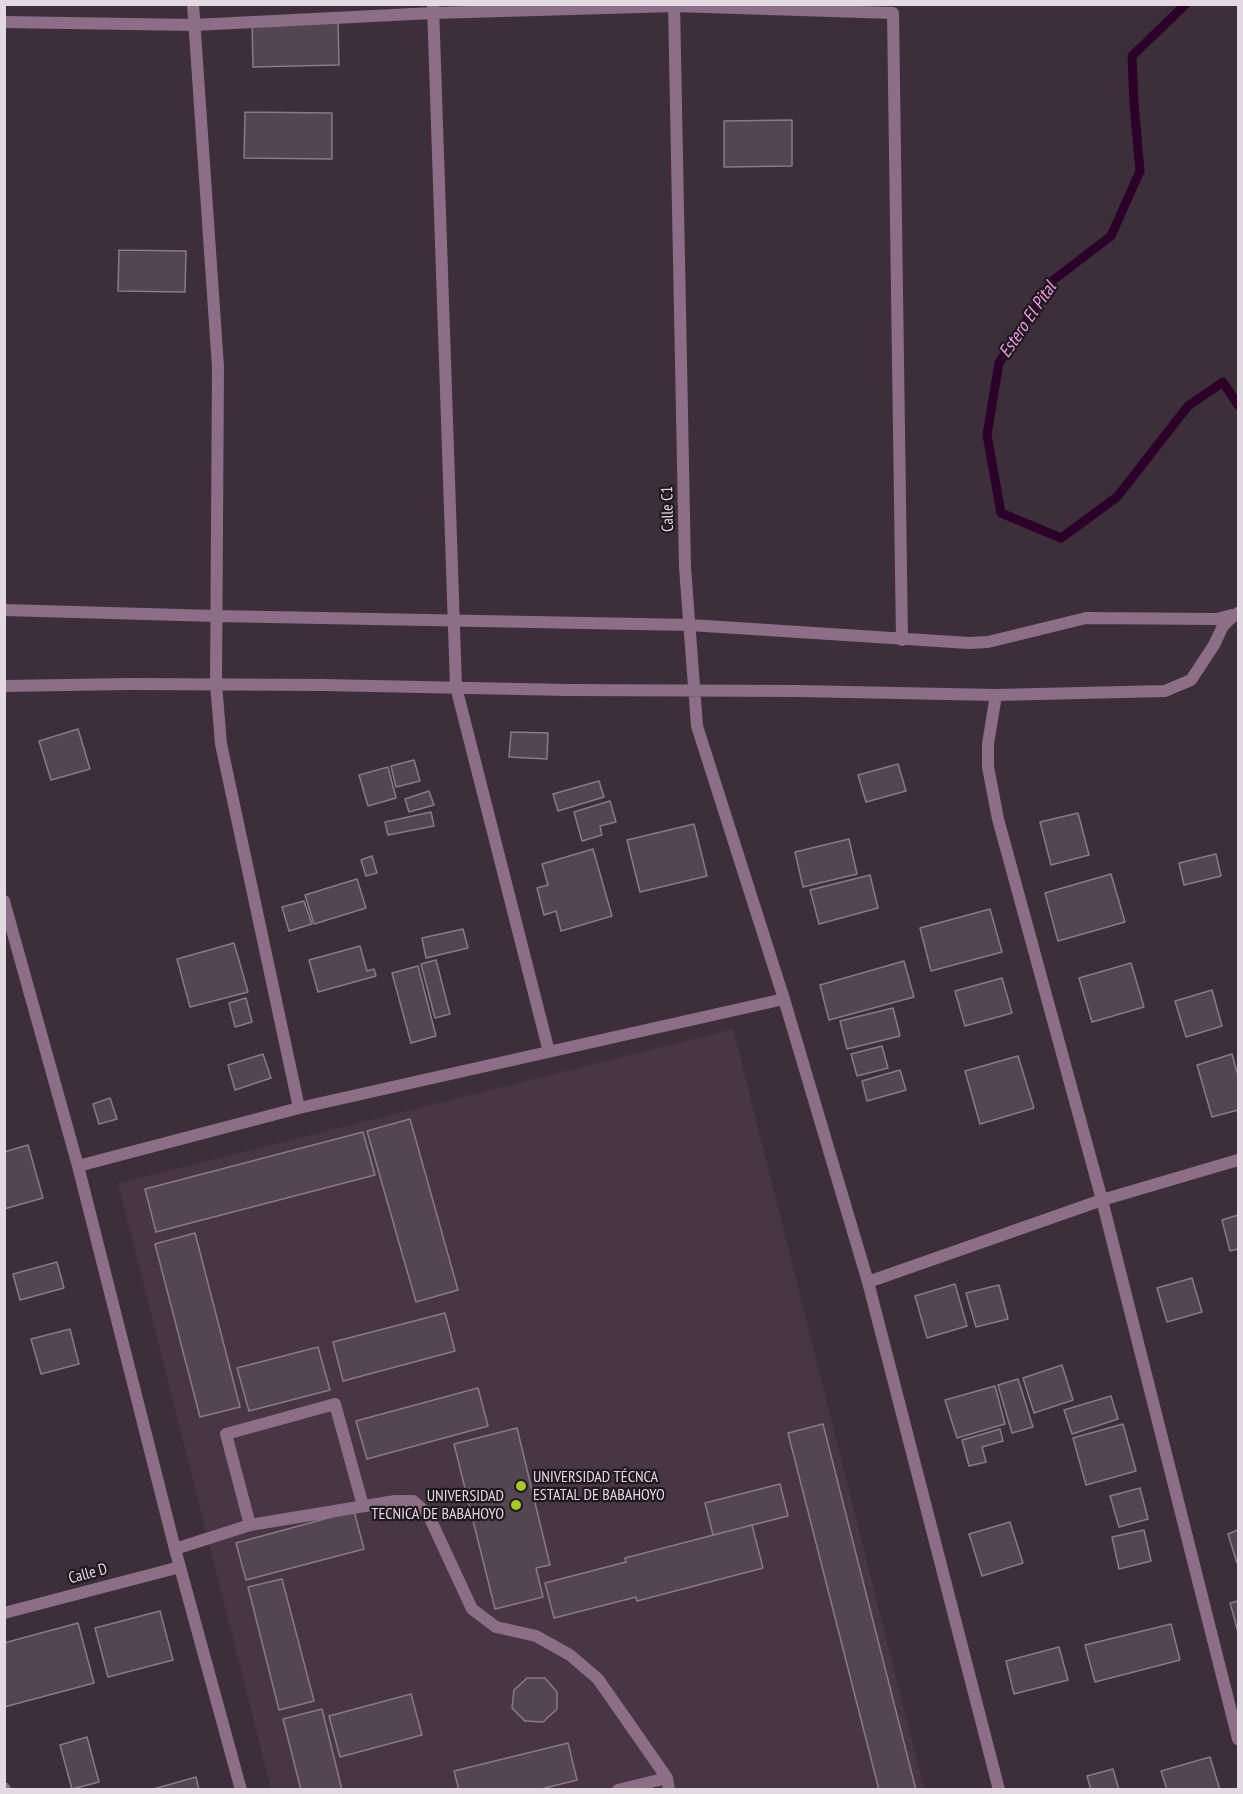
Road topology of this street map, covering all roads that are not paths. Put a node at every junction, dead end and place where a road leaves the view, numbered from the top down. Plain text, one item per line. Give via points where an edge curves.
1 (193, 4) edge
2 (675, 5) edge
3 (433, 9) edge
4 (4, 22) edge
5 (194, 25) junction
6 (4, 610) edge
7 (1238, 612) edge
8 (216, 616) junction
9 (453, 621) junction
10 (690, 625) junction
11 (903, 639) junction
12 (216, 684) junction
13 (4, 686) edge
14 (456, 687) junction
15 (694, 691) junction
16 (996, 695) junction
17 (4, 901) edge
18 (784, 999) junction
19 (549, 1052) junction
20 (299, 1108) junction
21 (1239, 1160) edge
22 (78, 1166) junction
23 (1102, 1200) junction
24 (868, 1282) junction
25 (363, 1506) junction
26 (250, 1525) junction
27 (175, 1549) junction
28 (180, 1567) junction
29 (4, 1613) edge
30 (1239, 1739) edge
31 (668, 1784) edge
32 (241, 1790) edge
33 (618, 1790) edge
34 (999, 1790) edge

1 - 5 street
2 - 3 street
2 - 10 street, Calle C1 via 685,556
2 - 11 street via 892,13
3 - 5 street
3 - 9 street
4 - 5 street
5 - 8 street via 218,367
6 - 8 street
7 - 11 street via 1217,619 1086,618 988,642
7 - 16 street via 1223,626 1191,680 1165,691
8 - 9 street
8 - 12 street
9 - 10 street
9 - 14 street
10 - 11 street
10 - 15 street, Calle C1
12 - 13 street
12 - 14 street
12 - 20 street via 221,744
14 - 15 street
14 - 19 street
15 - 16 street
15 - 18 street, Calle C1 via 697,726
16 - 23 street via 988,744 995,801
17 - 22 street
18 - 19 street
18 - 24 street, Calle C1
19 - 20 street
20 - 22 street
21 - 23 street
22 - 27 street
23 - 24 street
23 - 30 street
24 - 34 street, Calle C1
25 - 26 street
25 - 26 street via 335,1404 226,1434
25 - 31 street via 412,1501 428,1514 472,1609 496,1627 536,1636 570,1655 598,1678
26 - 27 street
27 - 28 street
28 - 29 street, Calle D
28 - 32 street
31 - 33 street

